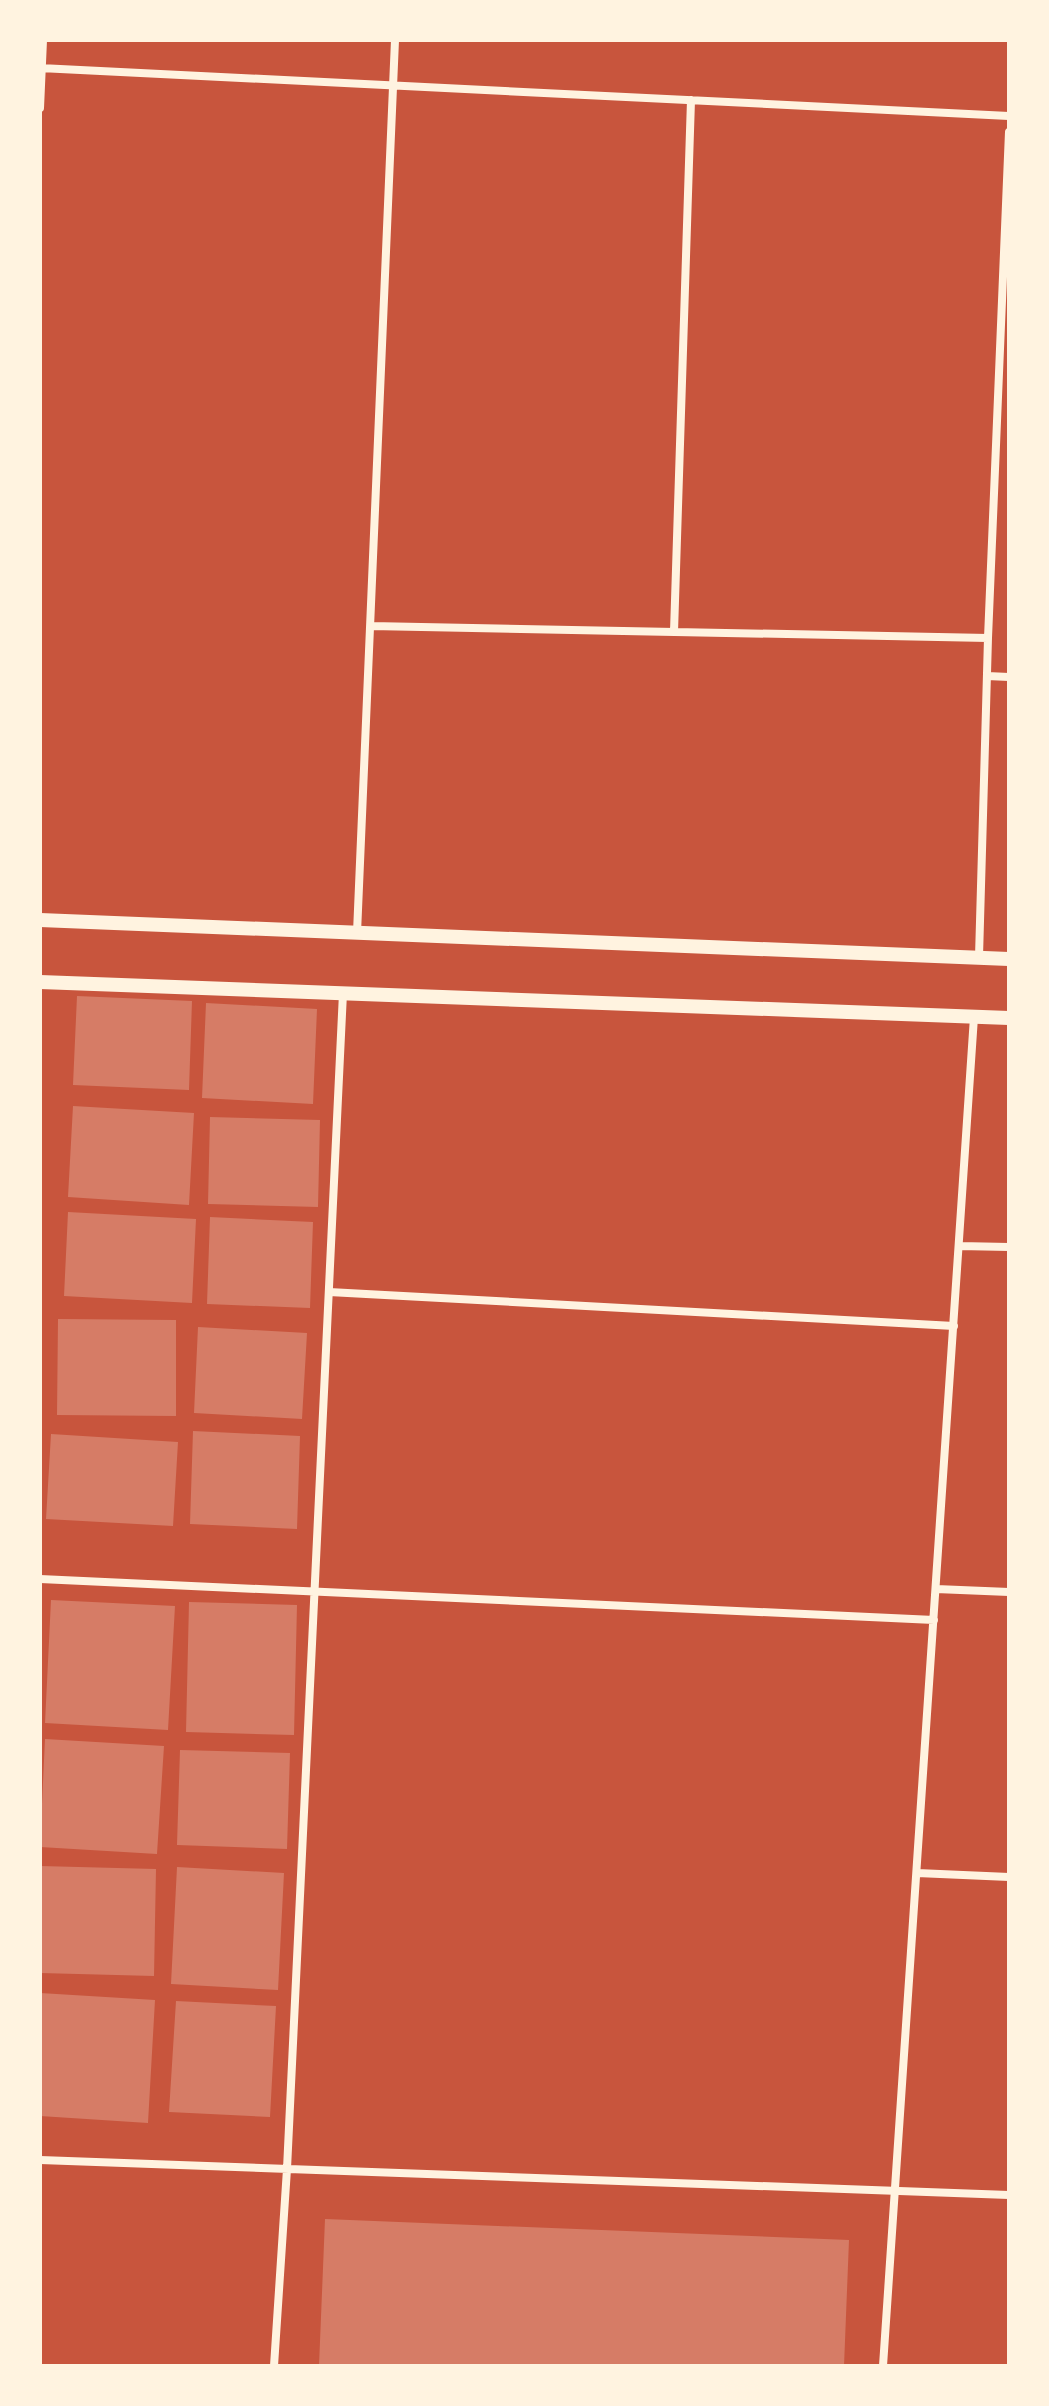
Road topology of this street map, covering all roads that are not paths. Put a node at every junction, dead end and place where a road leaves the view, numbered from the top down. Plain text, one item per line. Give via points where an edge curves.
1 (43, 40) edge
2 (395, 40) edge
3 (41, 68) edge
4 (393, 85) junction
5 (691, 100) junction
6 (40, 108) edge
7 (1009, 116) edge
8 (1009, 132) edge
9 (371, 626) junction
10 (674, 632) junction
11 (988, 638) junction
12 (987, 676) junction
13 (1009, 677) edge
14 (40, 920) edge
15 (357, 933) junction
16 (979, 957) junction
17 (1009, 959) edge
18 (40, 982) edge
19 (343, 993) junction
20 (974, 1017) junction
21 (1009, 1018) edge
22 (959, 1246) junction
23 (1009, 1247) edge
24 (329, 1292) junction
25 (954, 1326) junction
26 (40, 1579) edge
27 (936, 1589) junction
28 (314, 1592) junction
29 (1009, 1592) edge
30 (934, 1620) junction
31 (917, 1873) junction
32 (1009, 1877) edge
33 (40, 2160) edge
34 (287, 2169) junction
35 (895, 2191) junction
36 (1009, 2195) edge
37 (274, 2366) edge
38 (883, 2366) edge

1 - 3 street
2 - 4 street
3 - 4 street
3 - 6 street
4 - 5 street
4 - 9 street
5 - 7 street
5 - 10 street
8 - 11 street
9 - 10 street
9 - 15 street
10 - 11 street
11 - 12 street
12 - 13 street
12 - 16 street
14 - 15 street
15 - 16 street
16 - 17 street
18 - 19 street
19 - 20 street
19 - 24 street
20 - 21 street
20 - 22 street
22 - 23 street
22 - 25 street
24 - 25 street
24 - 28 street
25 - 27 street
26 - 28 street
27 - 29 street
27 - 30 street
28 - 30 street
28 - 34 street
30 - 31 street
31 - 32 street
31 - 35 street
33 - 34 street
34 - 35 street
34 - 37 street
35 - 36 street
35 - 38 street

